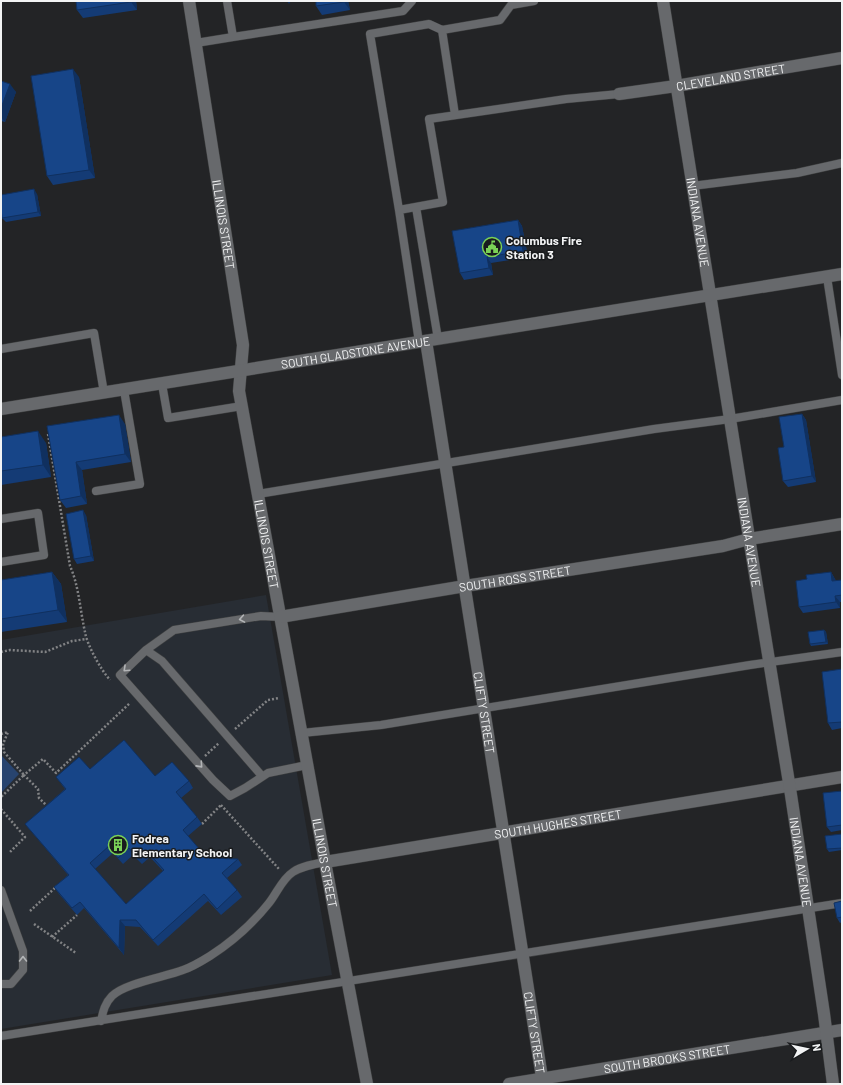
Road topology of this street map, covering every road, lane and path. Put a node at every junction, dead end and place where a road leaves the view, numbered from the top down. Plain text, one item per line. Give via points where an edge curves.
1 (189, 1) edge
2 (227, 1) edge
3 (412, 1) edge
4 (534, 1) edge
5 (663, 1) edge
6 (442, 30) junction
7 (233, 37) junction
8 (196, 43) junction
9 (842, 58) edge
10 (676, 86) junction
11 (619, 94) joint
12 (455, 115) junction
13 (842, 163) edge
14 (692, 186) junction
15 (416, 207) junction
16 (399, 210) junction
17 (842, 274) edge
18 (828, 277) junction
19 (710, 295) junction
20 (428, 341) junction
21 (1, 349) edge
22 (241, 371) junction
23 (842, 375) edge
24 (162, 384) junction
25 (124, 390) junction
26 (104, 393) junction
27 (842, 400) edge
28 (242, 406) junction
29 (1, 409) edge
30 (730, 419) junction
31 (446, 464) junction
32 (96, 491) dead end
33 (258, 494) junction
34 (1, 519) edge
35 (842, 524) edge
36 (749, 539) junction
37 (1, 562) edge
38 (465, 586) junction
39 (280, 617) junction
40 (87, 639) dead end
41 (146, 650) junction
42 (1, 652) edge
43 (842, 652) edge
44 (770, 662) junction
45 (130, 703) dead end
46 (484, 709) junction
47 (1, 734) edge
48 (302, 734) junction
49 (307, 765) junction
50 (24, 775) junction
51 (262, 776) junction
52 (842, 777) edge
53 (790, 786) junction
54 (1, 797) edge
55 (222, 805) dead end
56 (50, 808) edge
57 (1, 809) edge
58 (202, 824) dead end
59 (503, 832) junction
60 (10, 852) dead end
61 (325, 862) junction
62 (58, 886) edge
63 (1, 890) edge
64 (842, 904) edge
65 (809, 909) junction
66 (30, 911) dead end
67 (77, 915) edge
68 (34, 924) dead end
69 (52, 937) junction
70 (76, 953) dead end
71 (522, 954) junction
72 (348, 982) junction
73 (1, 984) edge
74 (101, 1021) junction
75 (842, 1030) edge
76 (826, 1033) junction
77 (1, 1036) edge
78 (542, 1081) edge
79 (367, 1084) edge
80 (509, 1084) edge
81 (833, 1084) edge

1 - 8 street, ILLINOIS STREET
2 - 7 lane
3 - 7 lane via 403,11
4 - 6 lane via 511,5 500,20
5 - 10 street, INDIANA AVENUE
6 - 12 lane
6 - 16 lane via 429,24 370,34
7 - 8 lane
8 - 22 street, ILLINOIS STREET via 243,345
9 - 10 street, CLEVELAND STREET
10 - 11 street, CLEVELAND STREET
10 - 14 street, INDIANA AVENUE
11 - 12 lane
12 - 15 lane via 429,119 443,202
13 - 14 lane via 797,173
14 - 19 street, INDIANA AVENUE
15 - 16 lane
15 - 20 lane
16 - 20 lane
17 - 18 street, SOUTH GLADSTONE AVENUE
18 - 19 street, SOUTH GLADSTONE AVENUE
18 - 23 lane
19 - 20 street, SOUTH GLADSTONE AVENUE
19 - 30 street, INDIANA AVENUE
20 - 22 street, SOUTH GLADSTONE AVENUE
20 - 31 street, CLIFTY STREET
21 - 26 lane via 94,333
22 - 24 street, SOUTH GLADSTONE AVENUE
22 - 28 street, ILLINOIS STREET via 239,392
24 - 25 street, SOUTH GLADSTONE AVENUE
24 - 28 lane via 168,418
25 - 26 street, SOUTH GLADSTONE AVENUE
25 - 32 lane via 140,484
26 - 29 street, SOUTH GLADSTONE AVENUE
27 - 30 lane
28 - 33 street, ILLINOIS STREET
30 - 31 lane via 654,429
30 - 36 street, INDIANA AVENUE
31 - 33 lane
31 - 38 street, CLIFTY STREET
33 - 39 street, ILLINOIS STREET
34 - 37 lane via 38,514 44,555
35 - 36 street, SOUTH ROSS STREET
36 - 38 street, SOUTH ROSS STREET via 723,546
36 - 44 street, INDIANA AVENUE
38 - 39 street, SOUTH ROSS STREET
38 - 46 street, CLIFTY STREET
39 -> 41 lane via 261,616 174,630
39 - 48 street, ILLINOIS STREET
40 - 42 path via 72,641 45,652
41 - 51 lane via 162,661
41 -> 51 lane via 120,675 213,780 230,796
43 - 44 lane
44 - 46 lane
44 - 53 street, INDIANA AVENUE
45 - 50 path via 56,773 43,759
46 - 48 lane
46 - 59 street, CLIFTY STREET
47 - 50 path via 8,732 3,744 4,752
48 - 49 street, ILLINOIS STREET
49 - 51 lane
49 - 61 street, ILLINOIS STREET
50 - 54 path
50 - 56 path via 38,789 40,798
52 - 53 street, SOUTH HUGHES STREET
53 - 59 street, SOUTH HUGHES STREET
53 - 65 street, INDIANA AVENUE
55 - 58 path
57 - 60 path via 25,837
59 - 61 street, SOUTH HUGHES STREET
59 - 71 street, CLIFTY STREET
61 - 72 street, ILLINOIS STREET
61 - 74 lane via 292,872 270,903 235,937 210,956 185,970 141,982 113,995 104,1008
62 - 66 path
73 -> 63 lane via 12,984 23,970 23,951
64 - 65 lane
65 - 71 lane
65 - 76 street, INDIANA AVENUE
67 - 69 path
68 - 69 path
69 - 70 path
71 - 72 lane
71 - 78 street, CLIFTY STREET
72 - 74 lane
72 - 79 street, ILLINOIS STREET
74 - 77 lane
75 - 76 street, SOUTH BROOKS STREET
76 - 78 street, SOUTH BROOKS STREET
76 - 81 street, INDIANA AVENUE
78 - 80 street, SOUTH BROOKS STREET

